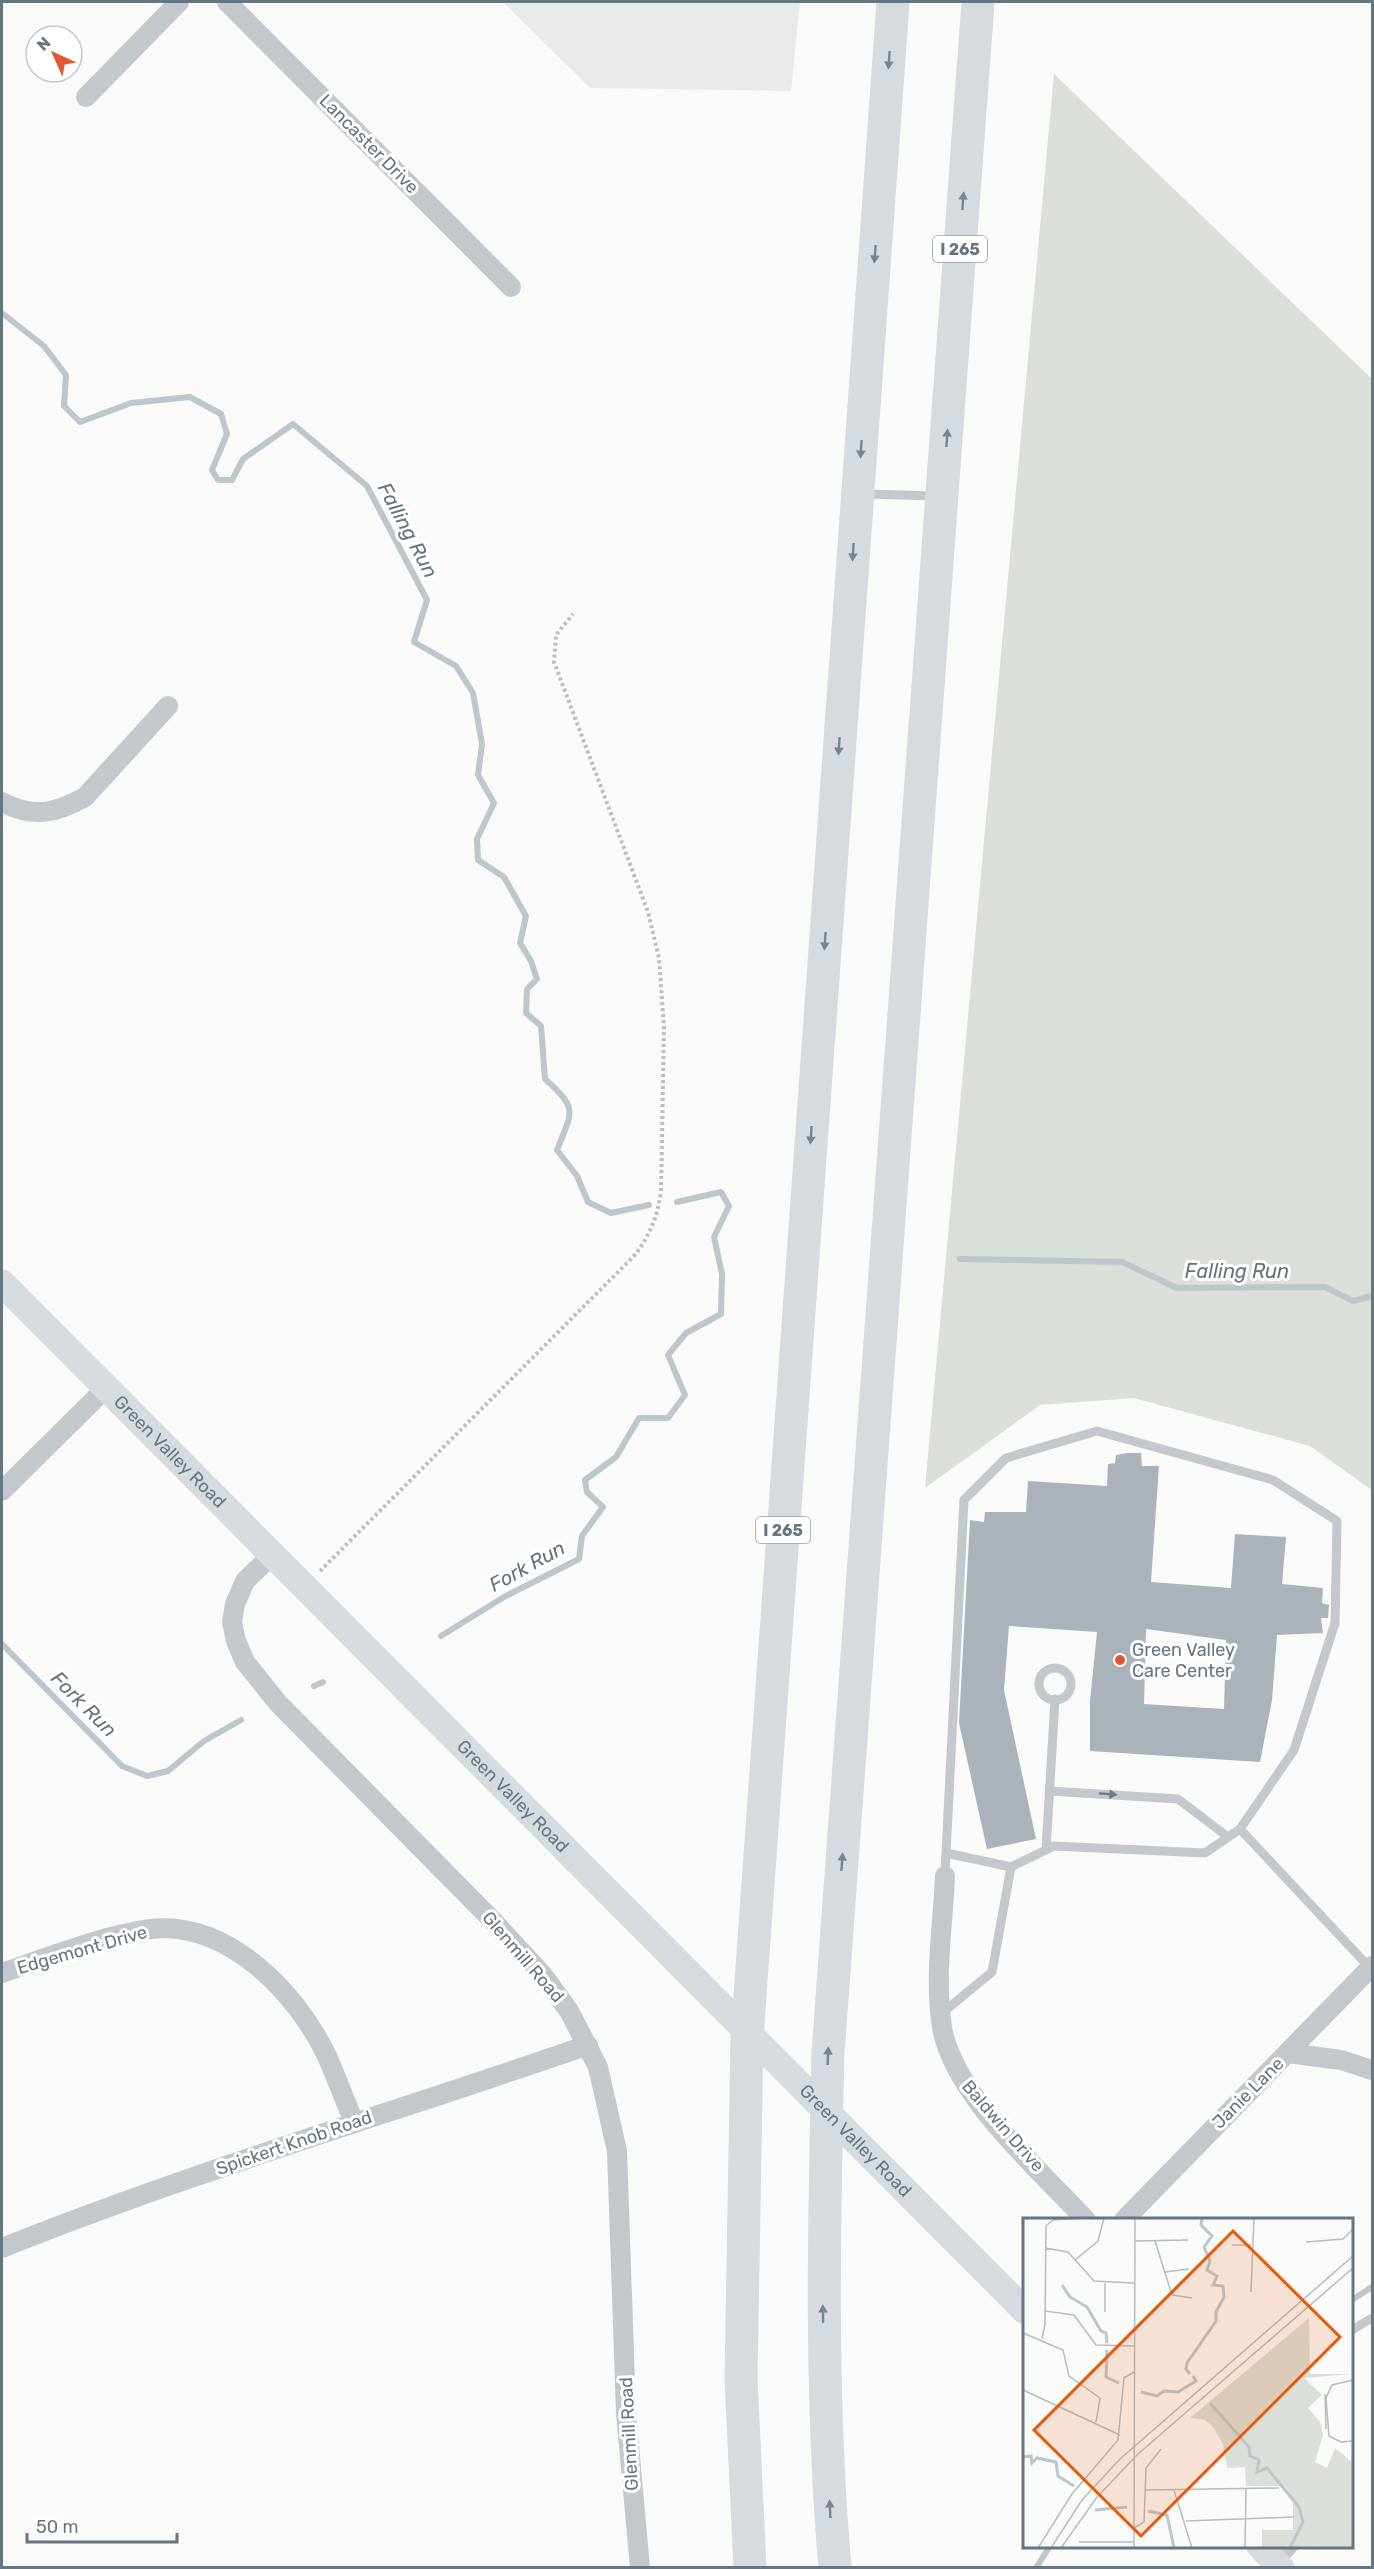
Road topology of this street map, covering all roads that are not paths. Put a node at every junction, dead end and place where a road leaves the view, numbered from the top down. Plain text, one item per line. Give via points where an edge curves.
1 (179, 2) edge
2 (227, 2) edge
3 (893, 2) edge
4 (978, 2) edge
5 (86, 98) dead end
6 (511, 287) dead end
7 (857, 493) junction
8 (943, 496) junction
9 (168, 706) dead end
10 (2, 802) edge
11 (2, 1283) edge
12 (106, 1388) junction
13 (2, 1491) edge
14 (273, 1554) junction
15 (1054, 1699) dead end
16 (1050, 1791) junction
17 (1240, 1829) junction
18 (1228, 1837) junction
19 (1046, 1850) junction
20 (946, 1853) junction
21 (1011, 1867) junction
22 (945, 1876) joint
23 (1371, 1967) edge
24 (2, 1973) edge
25 (941, 2014) junction
26 (588, 2044) junction
27 (1287, 2053) junction
28 (1372, 2070) edge
29 (354, 2122) junction
30 (1084, 2218) edge
31 (1126, 2218) edge
32 (2, 2248) edge
33 (1023, 2309) edge
34 (1372, 2318) edge
35 (1353, 2329) edge
36 (640, 2568) edge
37 (750, 2568) edge
38 (835, 2568) edge

1 - 5 street
2 - 6 street, Lancaster Drive
3 -> 7 highway, I 265
8 -> 4 highway, I 265
7 - 8 lane
7 -> 37 highway, I 265 via 747,2037 741,2378
38 -> 8 highway, I 265 via 824,2368 828,2053
9 - 10 street via 85,797 58,811 38,814
11 - 12 street, Green Valley Road
12 - 13 street
12 - 14 street, Green Valley Road
14 - 26 street, Glenmill Road via 245,1581 235,1604 232,1622 245,1662 278,1703 542,1974
14 - 33 street, Green Valley Road
15 - 16 lane
16 -> 18 lane via 1178,1799
16 - 19 lane
17 - 18 lane
17 - 20 lane via 1294,1749 1332,1633 1337,1521 1273,1480 1097,1431 1006,1458 964,1500
17 - 23 lane
18 - 19 lane via 1205,1853 1054,1846
19 - 21 lane
20 - 21 lane
20 - 22 lane
21 - 25 lane via 993,1972
22 - 25 street, Baldwin Drive
23 - 27 street, Janie Lane
24 - 29 street, Edgemont Drive via 152,1929 198,1932 218,1940 256,1966 304,2019 326,2054
25 - 30 street, Baldwin Drive via 949,2053 970,2092
26 - 29 street, Spickert Knob Road
26 - 36 street, Glenmill Road via 606,2093 617,2151 626,2412
27 - 28 street via 1341,2060
27 - 31 street, Janie Lane
29 - 32 street, Spickert Knob Road
34 - 35 lane

